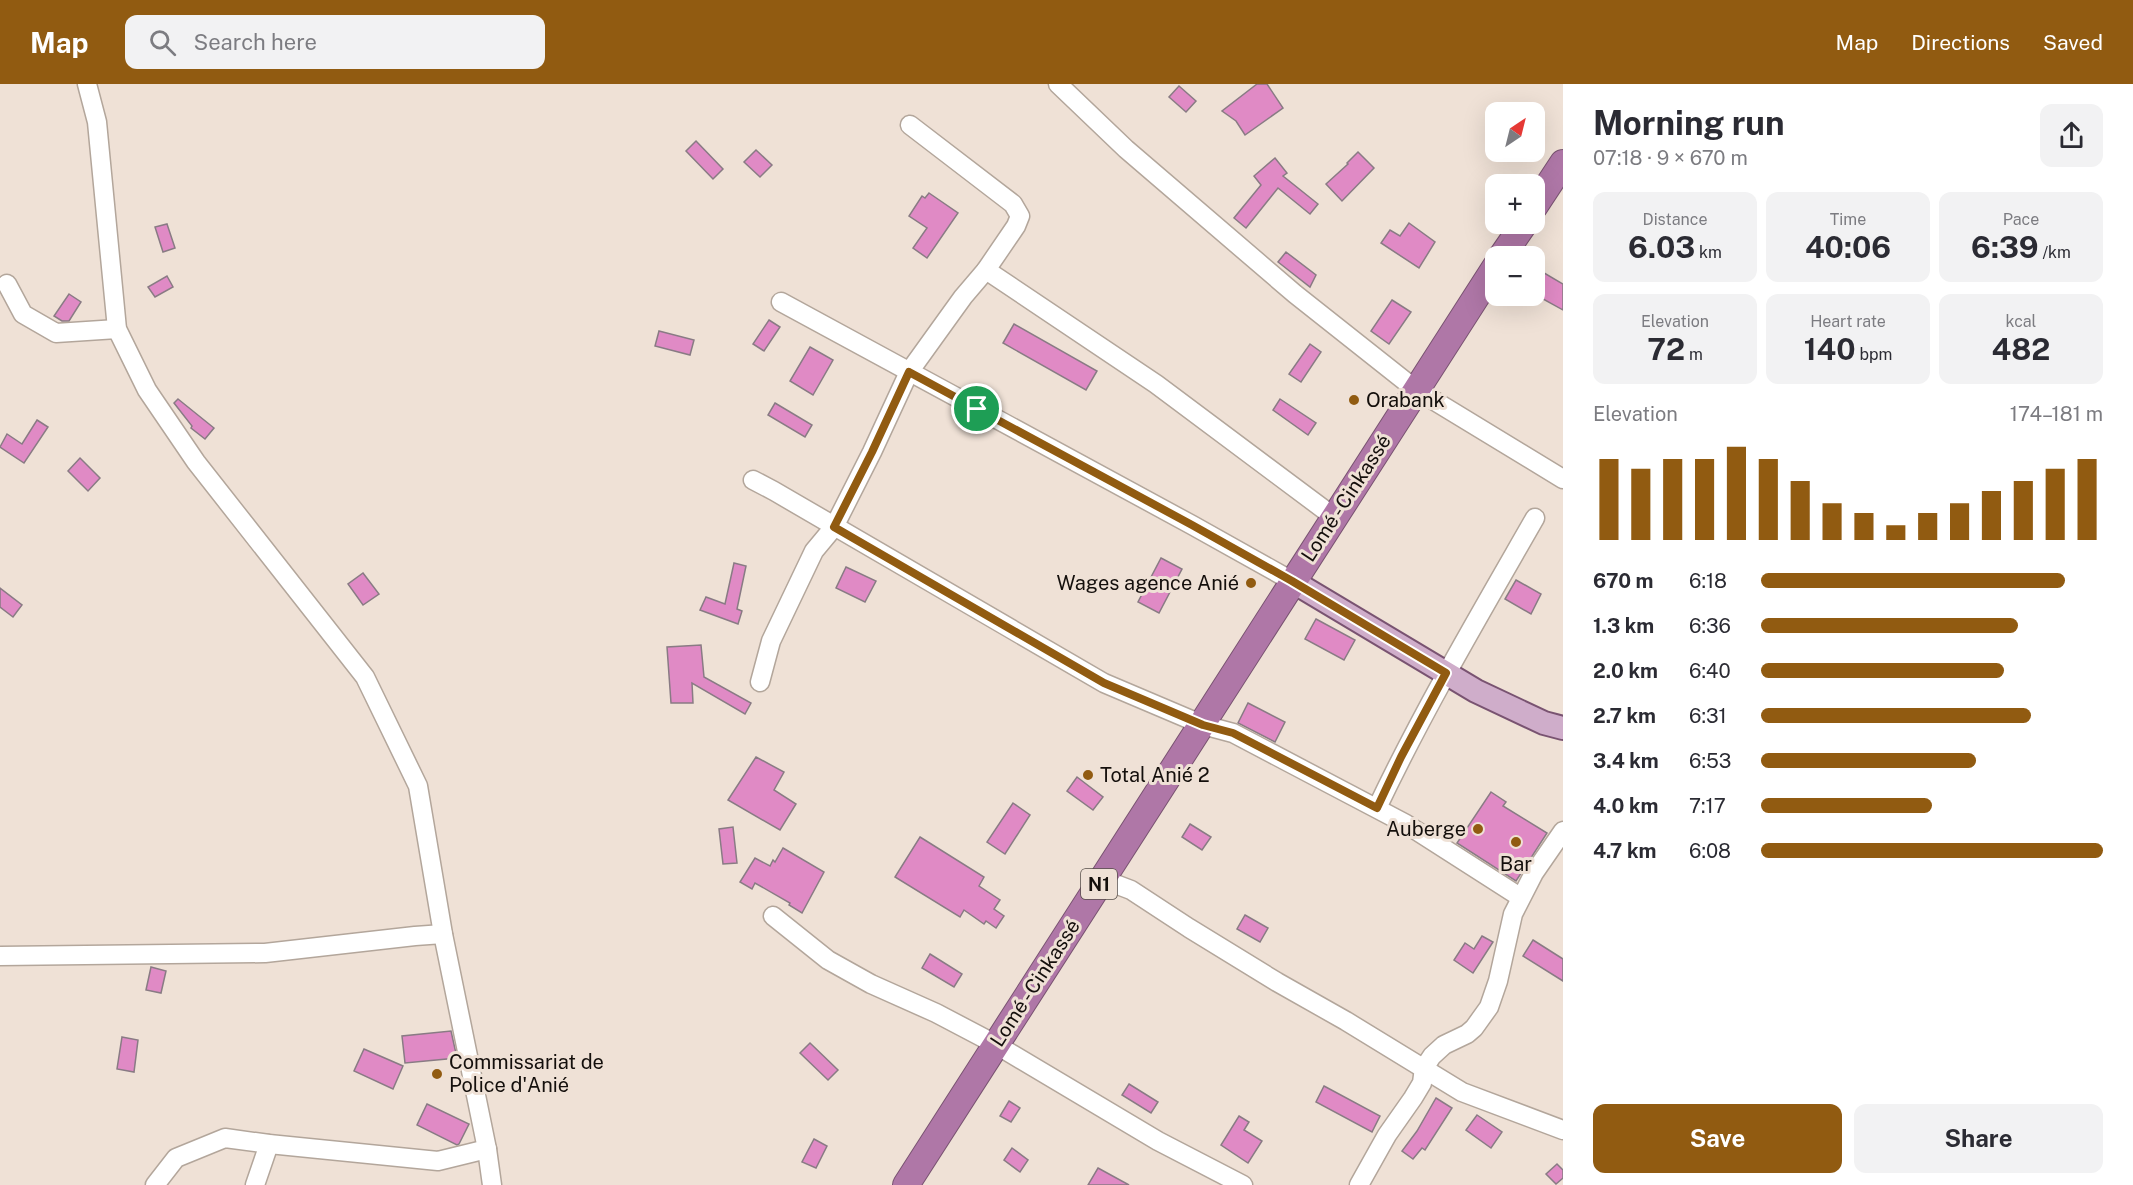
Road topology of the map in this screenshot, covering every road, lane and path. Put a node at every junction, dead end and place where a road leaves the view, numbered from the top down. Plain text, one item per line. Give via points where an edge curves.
1 (87, 84) edge
2 (1058, 84) edge
3 (909, 125) dead end
4 (1563, 163) edge
5 (1545, 190) edge
6 (986, 270) junction
7 (7, 284) dead end
8 (1485, 284) edge
9 (781, 302) dead end
10 (117, 329) junction
11 (909, 372) junction
12 (1416, 389) junction
13 (1563, 479) edge
14 (753, 480) dead end
15 (1334, 517) junction
16 (1535, 518) dead end
17 (834, 527) junction
18 (1292, 581) junction
19 (1446, 673) junction
20 (760, 682) dead end
21 (1203, 725) junction
22 (1563, 728) edge
23 (1377, 808) junction
24 (1563, 831) edge
25 (1102, 879) junction
26 (1520, 897) junction
27 (773, 916) dead end
28 (443, 934) junction
29 (0, 956) edge
30 (995, 1044) junction
31 (1424, 1068) junction
32 (1563, 1130) edge
33 (269, 1144) junction
34 (487, 1149) junction
35 (155, 1185) edge
36 (255, 1185) edge
37 (492, 1185) edge
38 (906, 1185) edge
39 (1243, 1185) edge
40 (1359, 1185) edge

1 - 10 street via 98,122
2 - 12 street via 1126,149 1286,287
3 - 6 street via 1013,204 1020,216
4 - 5 highway
6 - 11 street
6 - 15 street via 1156,384
7 - 10 street via 23,314 56,333
8 - 12 highway, Lomé - Cinkassé / N1
9 - 11 street
10 - 28 street via 147,390 196,462 365,677 418,786
11 - 17 street
11 - 18 street
12 - 13 street
12 - 15 highway, Lomé - Cinkassé / N1
14 - 17 street
15 - 18 highway, Lomé - Cinkassé / N1
16 - 19 street
17 - 20 street via 814,551 771,641
17 - 21 street via 1104,683
18 - 19 main road
18 - 21 highway, Lomé - Cinkassé / N1
19 - 22 main road via 1544,723
19 - 23 street
21 - 23 street via 1233,733
21 - 25 highway, Lomé - Cinkassé / N1
23 - 26 street
24 - 26 street
25 - 30 highway, Lomé - Cinkassé / N1
25 - 31 street via 1131,890
26 - 31 street via 1489,1007 1474,1028 1444,1045
27 - 30 street via 828,960
28 - 29 street via 265,953
28 - 34 street
30 - 38 highway, Lomé - Cinkassé / N1
30 - 39 street via 1158,1141
31 - 32 street via 1461,1092
31 - 40 street via 1418,1090
33 - 34 street via 438,1161
33 - 35 street via 225,1138 176,1158
33 - 36 street
34 - 37 street

